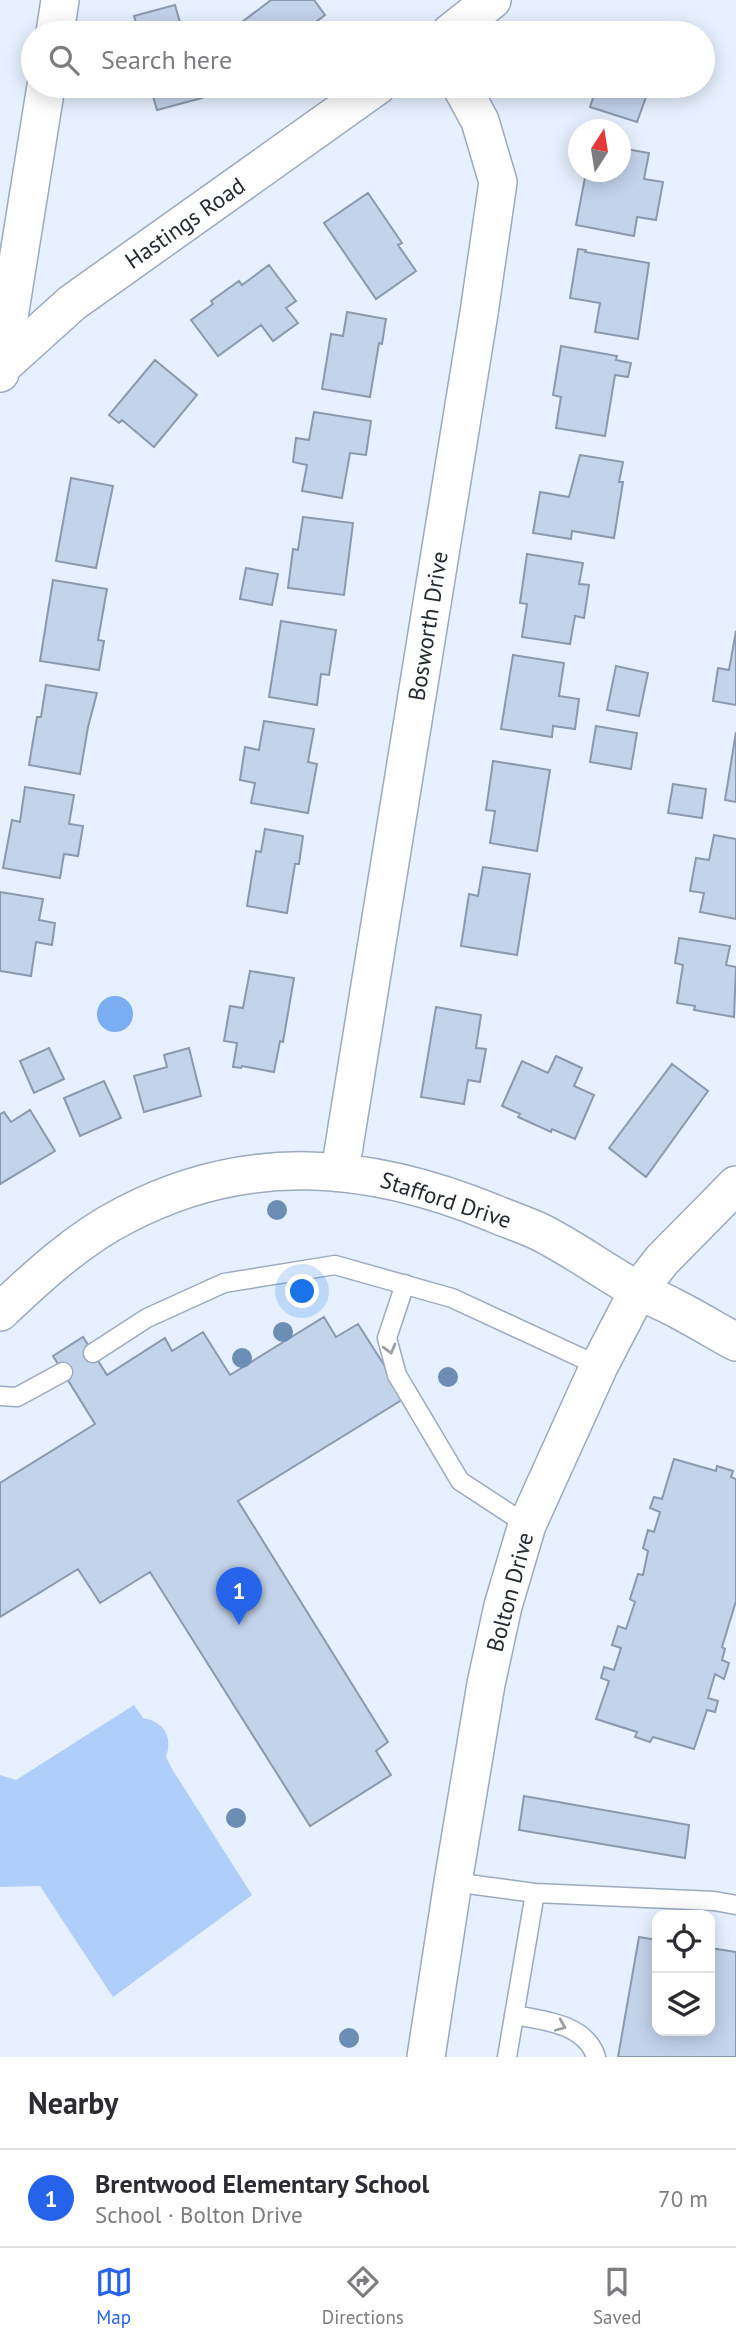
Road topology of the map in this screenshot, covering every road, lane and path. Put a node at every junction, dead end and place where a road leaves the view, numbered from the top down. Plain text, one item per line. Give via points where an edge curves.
1 (60, 0) edge
2 (492, 0) edge
3 (57, 21) edge
4 (465, 21) edge
5 (45, 98) edge
6 (360, 98) edge
7 (468, 98) edge
8 (1, 369) edge
9 (340, 1171) junction
10 (736, 1185) edge
11 (405, 1284) junction
12 (638, 1290) junction
13 (0, 1312) edge
14 (736, 1342) edge
15 (93, 1353) dead end
16 (599, 1366) junction
17 (63, 1372) dead end
18 (0, 1396) edge
19 (527, 1525) junction
20 (453, 1882) junction
21 (535, 1893) junction
22 (736, 1905) edge
23 (514, 2015) junction
24 (426, 2057) edge
25 (507, 2057) edge
26 (596, 2057) edge

1 - 3 street
2 - 4 street
5 - 8 street
6 - 8 street, Hastings Road via 72,303
7 - 9 street, Bosworth Drive via 481,121 498,182
9 - 12 street, Stafford Drive via 381,1177 465,1202 541,1233
9 - 13 street, Stafford Drive via 258,1173 211,1182 125,1214 44,1270
10 - 12 street, Bolton Drive
11 - 15 lane via 335,1265 224,1283 146,1318
11 - 16 lane via 452,1298
11 -> 19 lane via 387,1338 397,1375 460,1481
12 - 14 street, Stafford Drive
12 - 16 street, Bolton Drive
16 - 19 street, Bolton Drive
17 - 18 lane via 17,1397
19 - 20 street, Bolton Drive via 486,1684
20 - 21 lane
20 - 24 street, Bolton Drive
21 - 22 lane
21 - 23 lane
23 - 25 lane
23 -> 26 lane via 556,2022 579,2034

